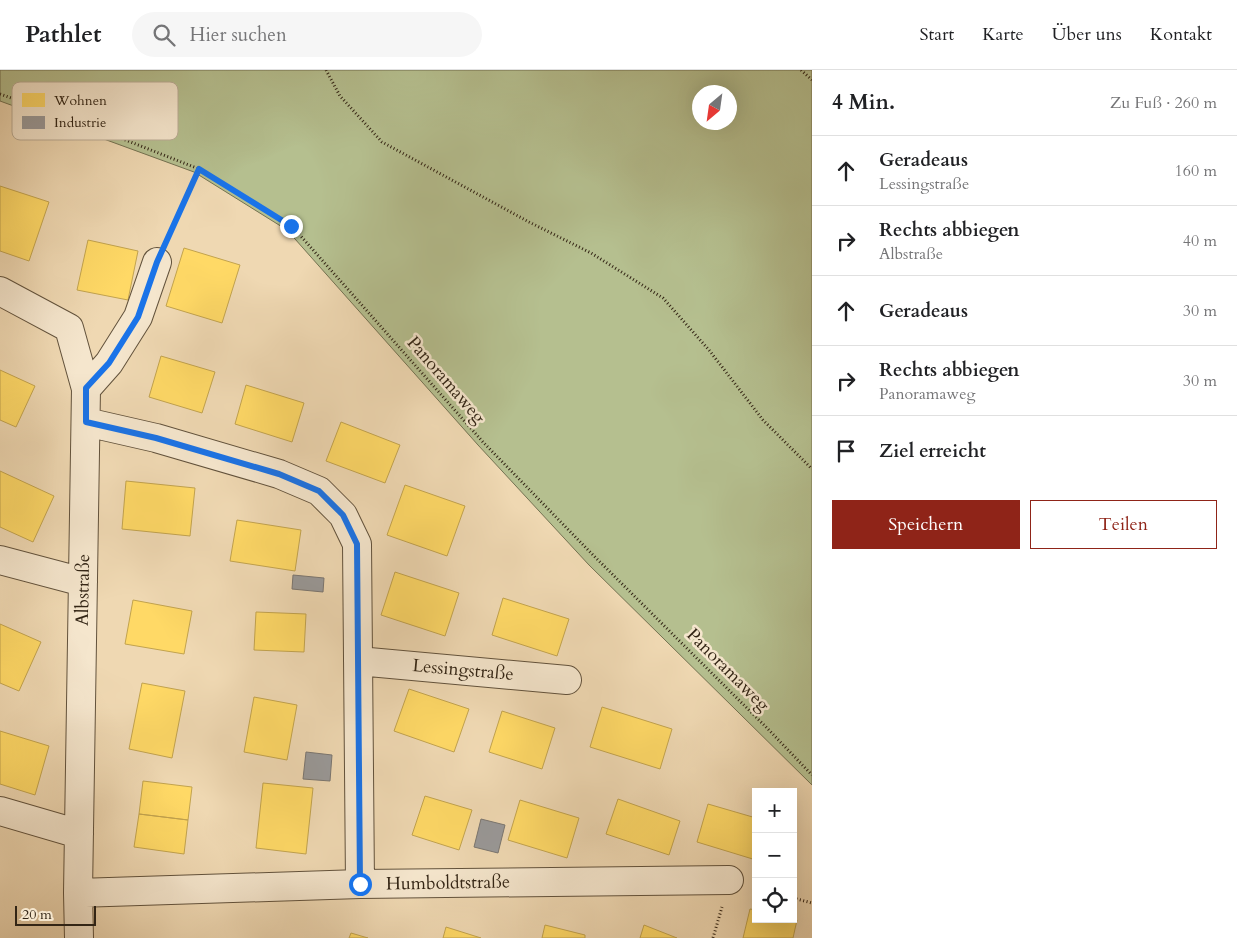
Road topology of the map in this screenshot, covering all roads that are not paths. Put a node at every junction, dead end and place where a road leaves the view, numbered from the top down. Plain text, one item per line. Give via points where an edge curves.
1 (157, 262) road end
2 (0, 291) edge
3 (86, 388) junction
4 (86, 422) junction
5 (0, 560) edge
6 (83, 582) junction
7 (358, 661) junction
8 (567, 680) dead end
9 (0, 811) edge
10 (79, 834) junction
11 (729, 880) dead end
12 (360, 884) junction
13 (78, 893) junction
14 (79, 938) edge

1 - 3 street via 138,317 109,363
2 - 3 street, Albstraße via 69,328
3 - 4 street, Albstraße
4 - 6 street, Albstraße
4 - 7 street via 156,438 279,474 319,491 343,515 357,544
5 - 6 street
6 - 10 street, Albstraße
7 - 8 street, Lessingstraße
7 - 12 street
9 - 10 street
10 - 13 street, Albstraße
11 - 12 street, Humboldtstraße
12 - 13 street, Humboldtstraße
13 - 14 street, Albstraße

